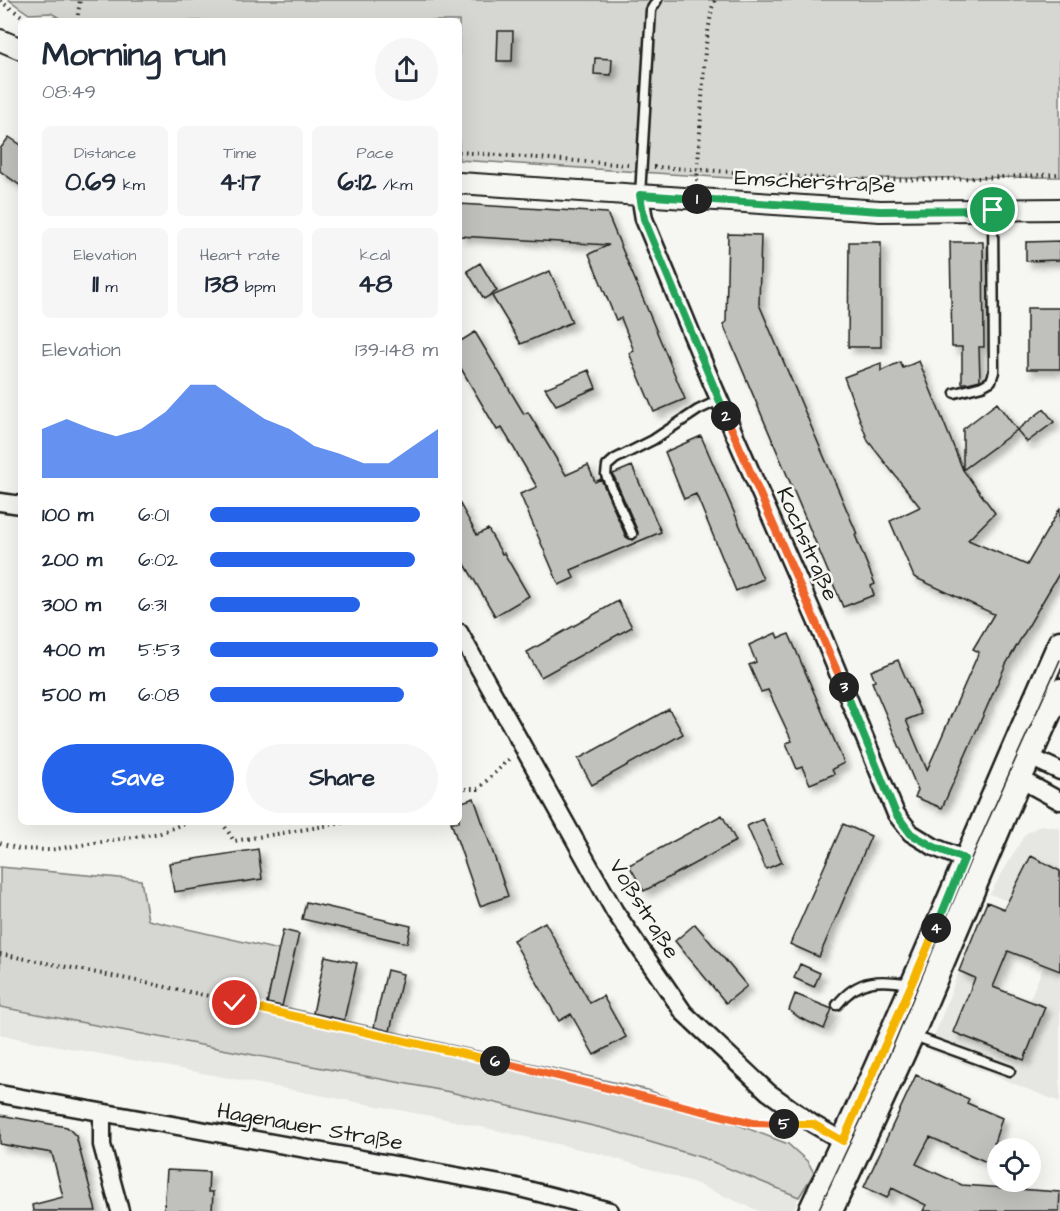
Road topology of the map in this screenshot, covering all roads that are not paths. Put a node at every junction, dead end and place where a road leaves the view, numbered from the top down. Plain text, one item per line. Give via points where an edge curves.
1 (657, 0) edge
2 (0, 40) edge
3 (18, 48) edge
4 (462, 183) edge
5 (640, 195) junction
6 (1060, 209) edge
7 (993, 210) junction
8 (955, 393) dead end
9 (719, 400) junction
10 (0, 502) edge
11 (18, 505) edge
12 (632, 534) dead end
13 (462, 637) edge
14 (1060, 642) edge
15 (1060, 690) edge
16 (1019, 765) junction
17 (1060, 771) edge
18 (1060, 801) edge
19 (974, 863) junction
20 (922, 988) junction
21 (837, 1005) dead end
22 (903, 1032) junction
23 (1010, 1071) dead end
24 (0, 1094) edge
25 (102, 1113) junction
26 (851, 1145) junction
27 (120, 1211) edge
28 (610, 1211) edge
29 (810, 1211) edge
30 (831, 1211) edge

1 - 5 lane via 651,10
2 - 3 street
4 - 5 street, Emscherstraße
5 - 7 street, Emscherstraße via 880,211
5 - 9 street, Kochstraße via 644,219
6 - 7 street, Emscherstraße
7 - 8 lane via 994,372 991,381 982,386
9 - 12 lane via 607,466 606,475
9 - 19 street, Kochstraße via 896,814 911,834
10 - 11 street
13 - 26 street, Voßstraße via 615,912 684,1012 768,1092
14 - 16 main road
15 - 16 main road
16 - 17 street
16 - 18 street
16 - 19 main road
19 - 20 main road
20 - 21 lane via 877,981 847,993
20 - 22 main road
22 - 23 lane
22 - 26 main road
24 - 25 street, Hagenauer Straße
25 - 27 street via 102,1145
25 - 28 street, Hagenauer Straße via 512,1186
26 - 29 main road
26 - 30 main road

